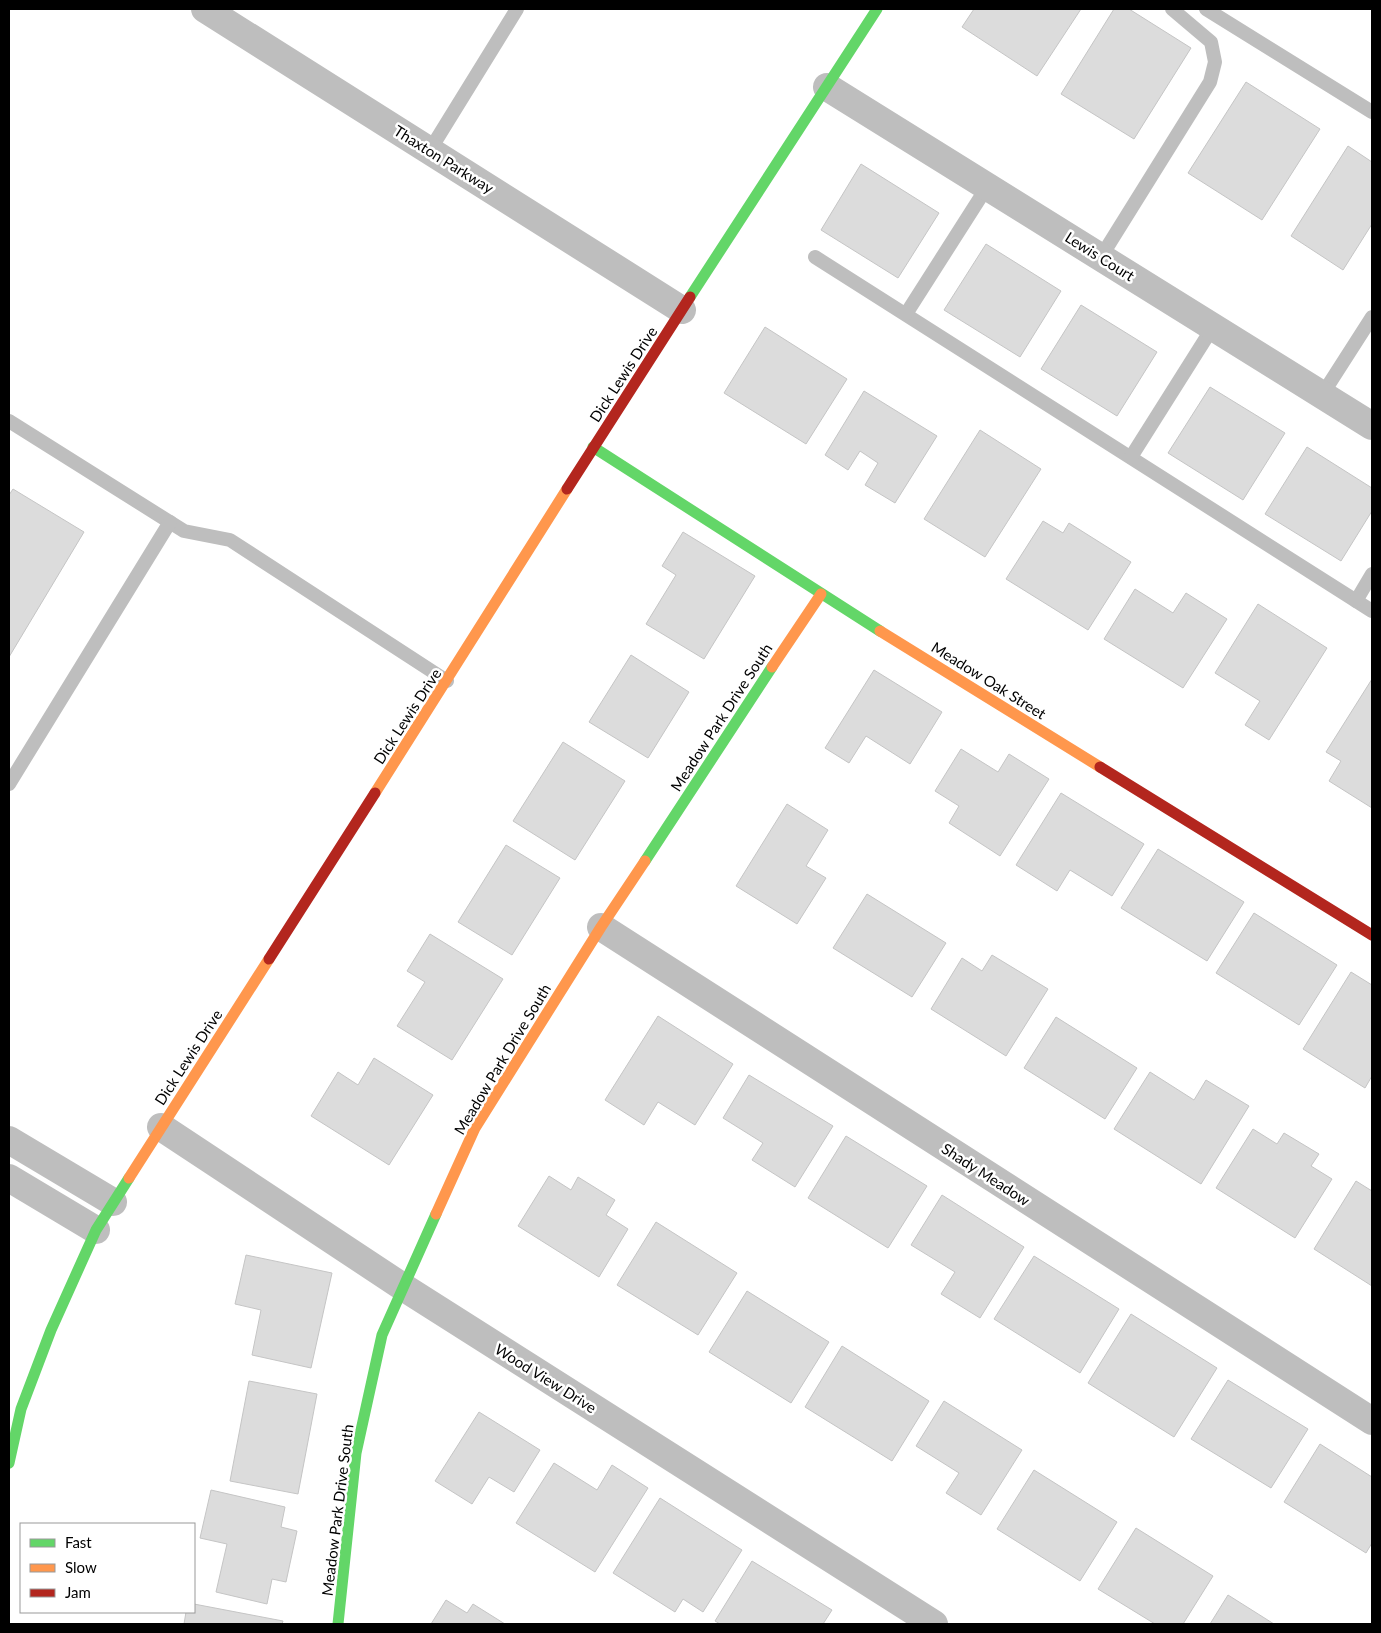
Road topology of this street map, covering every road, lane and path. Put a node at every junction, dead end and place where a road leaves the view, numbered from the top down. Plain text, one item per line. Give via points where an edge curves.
1 (205, 9) edge
2 (517, 9) edge
3 (876, 9) edge
4 (1172, 9) edge
5 (1206, 9) edge
6 (827, 87) junction
7 (1372, 112) edge
8 (430, 150) junction
9 (987, 186) junction
10 (815, 257) dead end
11 (1101, 257) junction
12 (682, 310) junction
13 (906, 314) junction
14 (1372, 317) edge
15 (1213, 327) junction
16 (1322, 395) junction
17 (9, 421) edge
18 (1372, 426) edge
19 (593, 447) junction
20 (1131, 457) junction
21 (170, 522) junction
22 (1372, 574) edge
23 (821, 594) junction
24 (1356, 601) junction
25 (1372, 611) edge
26 (447, 681) junction
27 (9, 784) edge
28 (601, 927) junction
29 (1372, 935) edge
30 (161, 1127) junction
31 (9, 1140) edge
32 (9, 1178) edge
33 (113, 1202) junction
34 (96, 1230) junction
35 (403, 1287) junction
36 (1372, 1420) edge
37 (9, 1463) edge
38 (338, 1624) edge
39 (934, 1624) edge

1 - 8 street, Thaxton Parkway
2 - 8 lane
3 - 6 street, Dick Lewis Drive
4 - 11 lane via 1211,42 1215,62 1210,82
5 - 7 lane
6 - 9 street, Lewis Court
6 - 12 street, Dick Lewis Drive
8 - 12 street, Thaxton Parkway
9 - 11 street, Lewis Court
9 - 13 lane
10 - 13 lane
11 - 15 street, Lewis Court
12 - 19 street, Dick Lewis Drive
13 - 20 lane
14 - 16 lane
15 - 16 street, Lewis Court
15 - 20 lane
16 - 18 street, Lewis Court
17 - 21 lane
19 - 23 street, Meadow Oak Street
19 - 26 street, Dick Lewis Drive
20 - 24 lane
21 - 26 lane via 184,531 230,540
21 - 27 lane
22 - 24 lane
23 - 28 street, Meadow Park Drive South
23 - 29 street, Meadow Oak Street
24 - 25 lane
26 - 30 street, Dick Lewis Drive
28 - 35 street, Meadow Park Drive South via 475,1128
28 - 36 street, Shady Meadow
30 - 33 street, Dick Lewis Drive
30 - 35 street, Wood View Drive
31 - 33 street
32 - 34 street
33 - 34 street, Dick Lewis Drive
34 - 37 street, Dick Lewis Drive via 44,1347 22,1409
35 - 38 street, Meadow Park Drive South via 382,1335 356,1453
35 - 39 street, Wood View Drive

